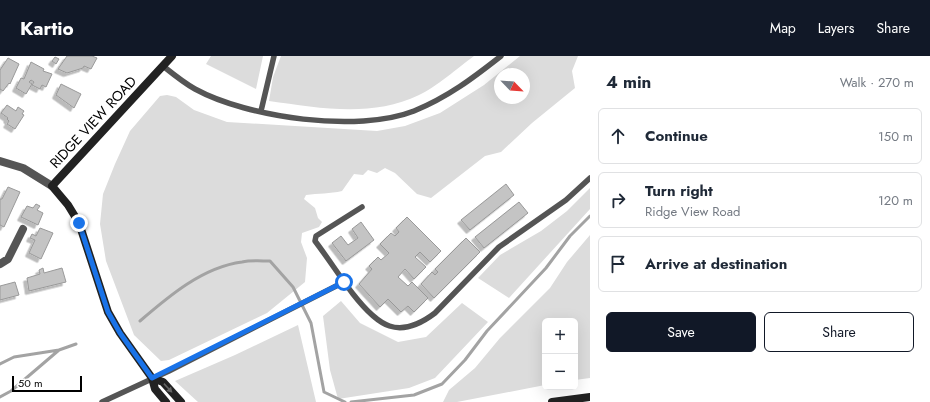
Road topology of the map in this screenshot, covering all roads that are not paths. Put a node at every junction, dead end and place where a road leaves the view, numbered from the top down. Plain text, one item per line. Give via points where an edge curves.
1 (172, 56) edge
2 (274, 56) edge
3 (501, 56) edge
4 (163, 66) junction
5 (261, 111) junction
6 (0, 161) edge
7 (590, 178) edge
8 (52, 186) junction
9 (362, 207) dead end
10 (23, 229) dead end
11 (0, 264) edge
12 (344, 282) junction
13 (152, 378) junction
14 (590, 397) edge
15 (102, 402) edge
16 (166, 402) edge
17 (181, 402) edge
18 (552, 402) edge

1 - 4 street, RIDGE VIEW ROAD
2 - 5 lane
3 - 5 lane via 456,90 434,102 394,117 353,122 322,121
4 - 5 lane via 195,89 236,106
4 - 8 street, RIDGE VIEW ROAD
6 - 8 street via 23,168
7 - 12 lane via 566,200 499,246 436,313 423,322 411,327 398,328 377,320 369,314
8 - 13 street, RIDGE VIEW ROAD via 79,223 108,312
9 - 12 lane via 315,239
10 - 11 street via 8,258
12 - 13 lane
13 - 15 lane
13 - 16 street, RIDGE VIEW ROAD via 155,389
13 -> 17 street, RIDGE VIEW ROAD via 163,382
14 - 18 street

